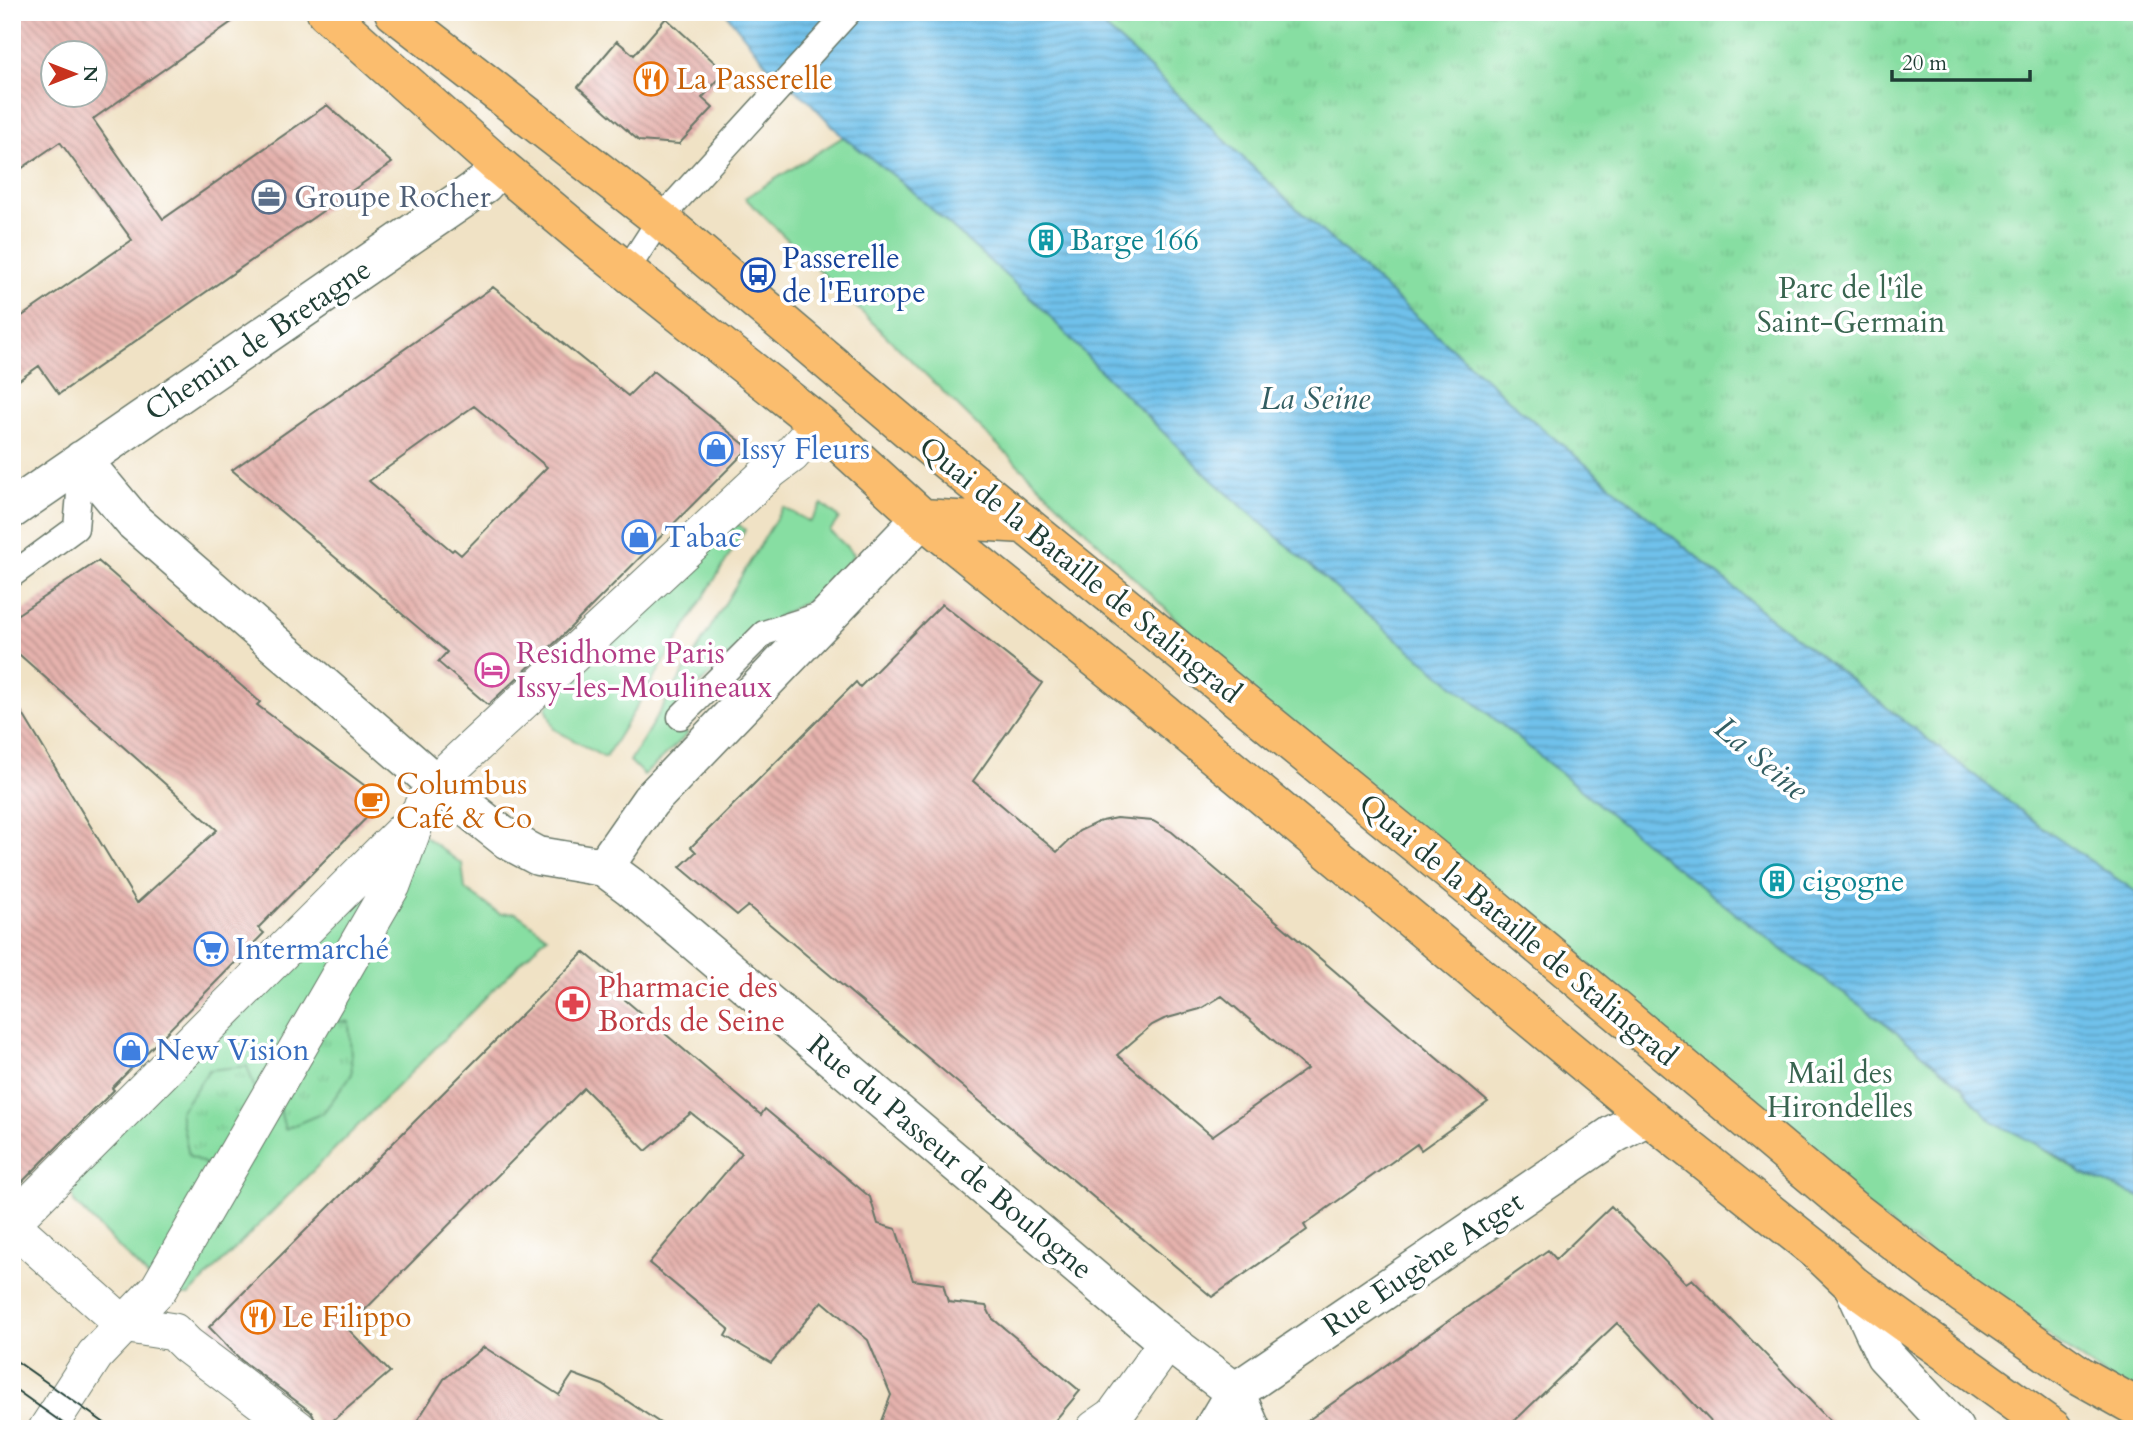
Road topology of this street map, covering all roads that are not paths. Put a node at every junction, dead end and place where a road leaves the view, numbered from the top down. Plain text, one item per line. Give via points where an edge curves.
1 (326, 12) edge
2 (394, 12) edge
3 (849, 12) edge
4 (499, 166) junction
5 (660, 219) junction
6 (627, 270) junction
7 (819, 424) junction
8 (908, 429) junction
9 (82, 460) junction
10 (12, 509) edge
11 (922, 518) junction
12 (1025, 524) junction
13 (12, 575) edge
14 (833, 611) junction
15 (680, 716) dead end
16 (427, 799) junction
17 (604, 867) junction
18 (1648, 1116) junction
19 (12, 1224) edge
20 (1853, 1285) junction
21 (123, 1324) junction
22 (1168, 1341) junction
23 (1235, 1392) junction
24 (2142, 1410) edge
25 (47, 1429) edge
26 (298, 1429) edge
27 (1095, 1429) edge
28 (1213, 1429) edge
29 (1251, 1429) edge
30 (1954, 1429) edge
31 (2053, 1429) edge

1 - 4 main road, Quai de la Bataille de Stalingrad
2 - 5 main road, Quai de la Bataille de Stalingrad
3 - 5 lane
4 - 6 main road, Quai de la Bataille de Stalingrad
4 - 9 street, Chemin de Bretagne via 467,196
5 - 6 lane
5 - 8 main road, Quai de la Bataille de Stalingrad
6 - 7 main road, Quai de la Bataille de Stalingrad
7 - 11 main road, Quai de la Bataille de Stalingrad
7 - 16 street
8 - 11 main road, Quai de la Bataille de Stalingrad
8 - 12 main road, Quai de la Bataille de Stalingrad
9 - 10 street, Chemin de Bretagne
9 - 13 lane via 76,528
9 - 16 street, Rue du Passeur de Boulogne via 133,521
11 - 12 main road
11 - 14 street
11 - 18 main road, Quai de la Bataille de Stalingrad
12 - 24 main road, Quai de la Bataille de Stalingrad via 1493,907 1851,1208 1964,1295 2081,1376
14 - 15 lane via 764,633
14 - 17 street via 650,801
16 - 17 street, Rue du Passeur de Boulogne via 538,856
16 - 19 street
16 - 21 street via 392,885 159,1288
17 - 22 street, Rue du Passeur de Boulogne
18 - 20 main road, Quai de la Bataille de Stalingrad
18 - 23 street, Rue Eugène Atget via 1614,1134
19 - 21 street
20 - 30 street via 1885,1355
20 - 31 main road, Quai de la Bataille de Stalingrad
21 - 25 street via 95,1354
21 - 26 street via 174,1332
22 - 23 street, Rue du Passeur de Boulogne
22 - 27 street via 1114,1416
23 - 28 street, Rue Eugène Atget
23 - 29 street, Rue du Passeur de Boulogne

